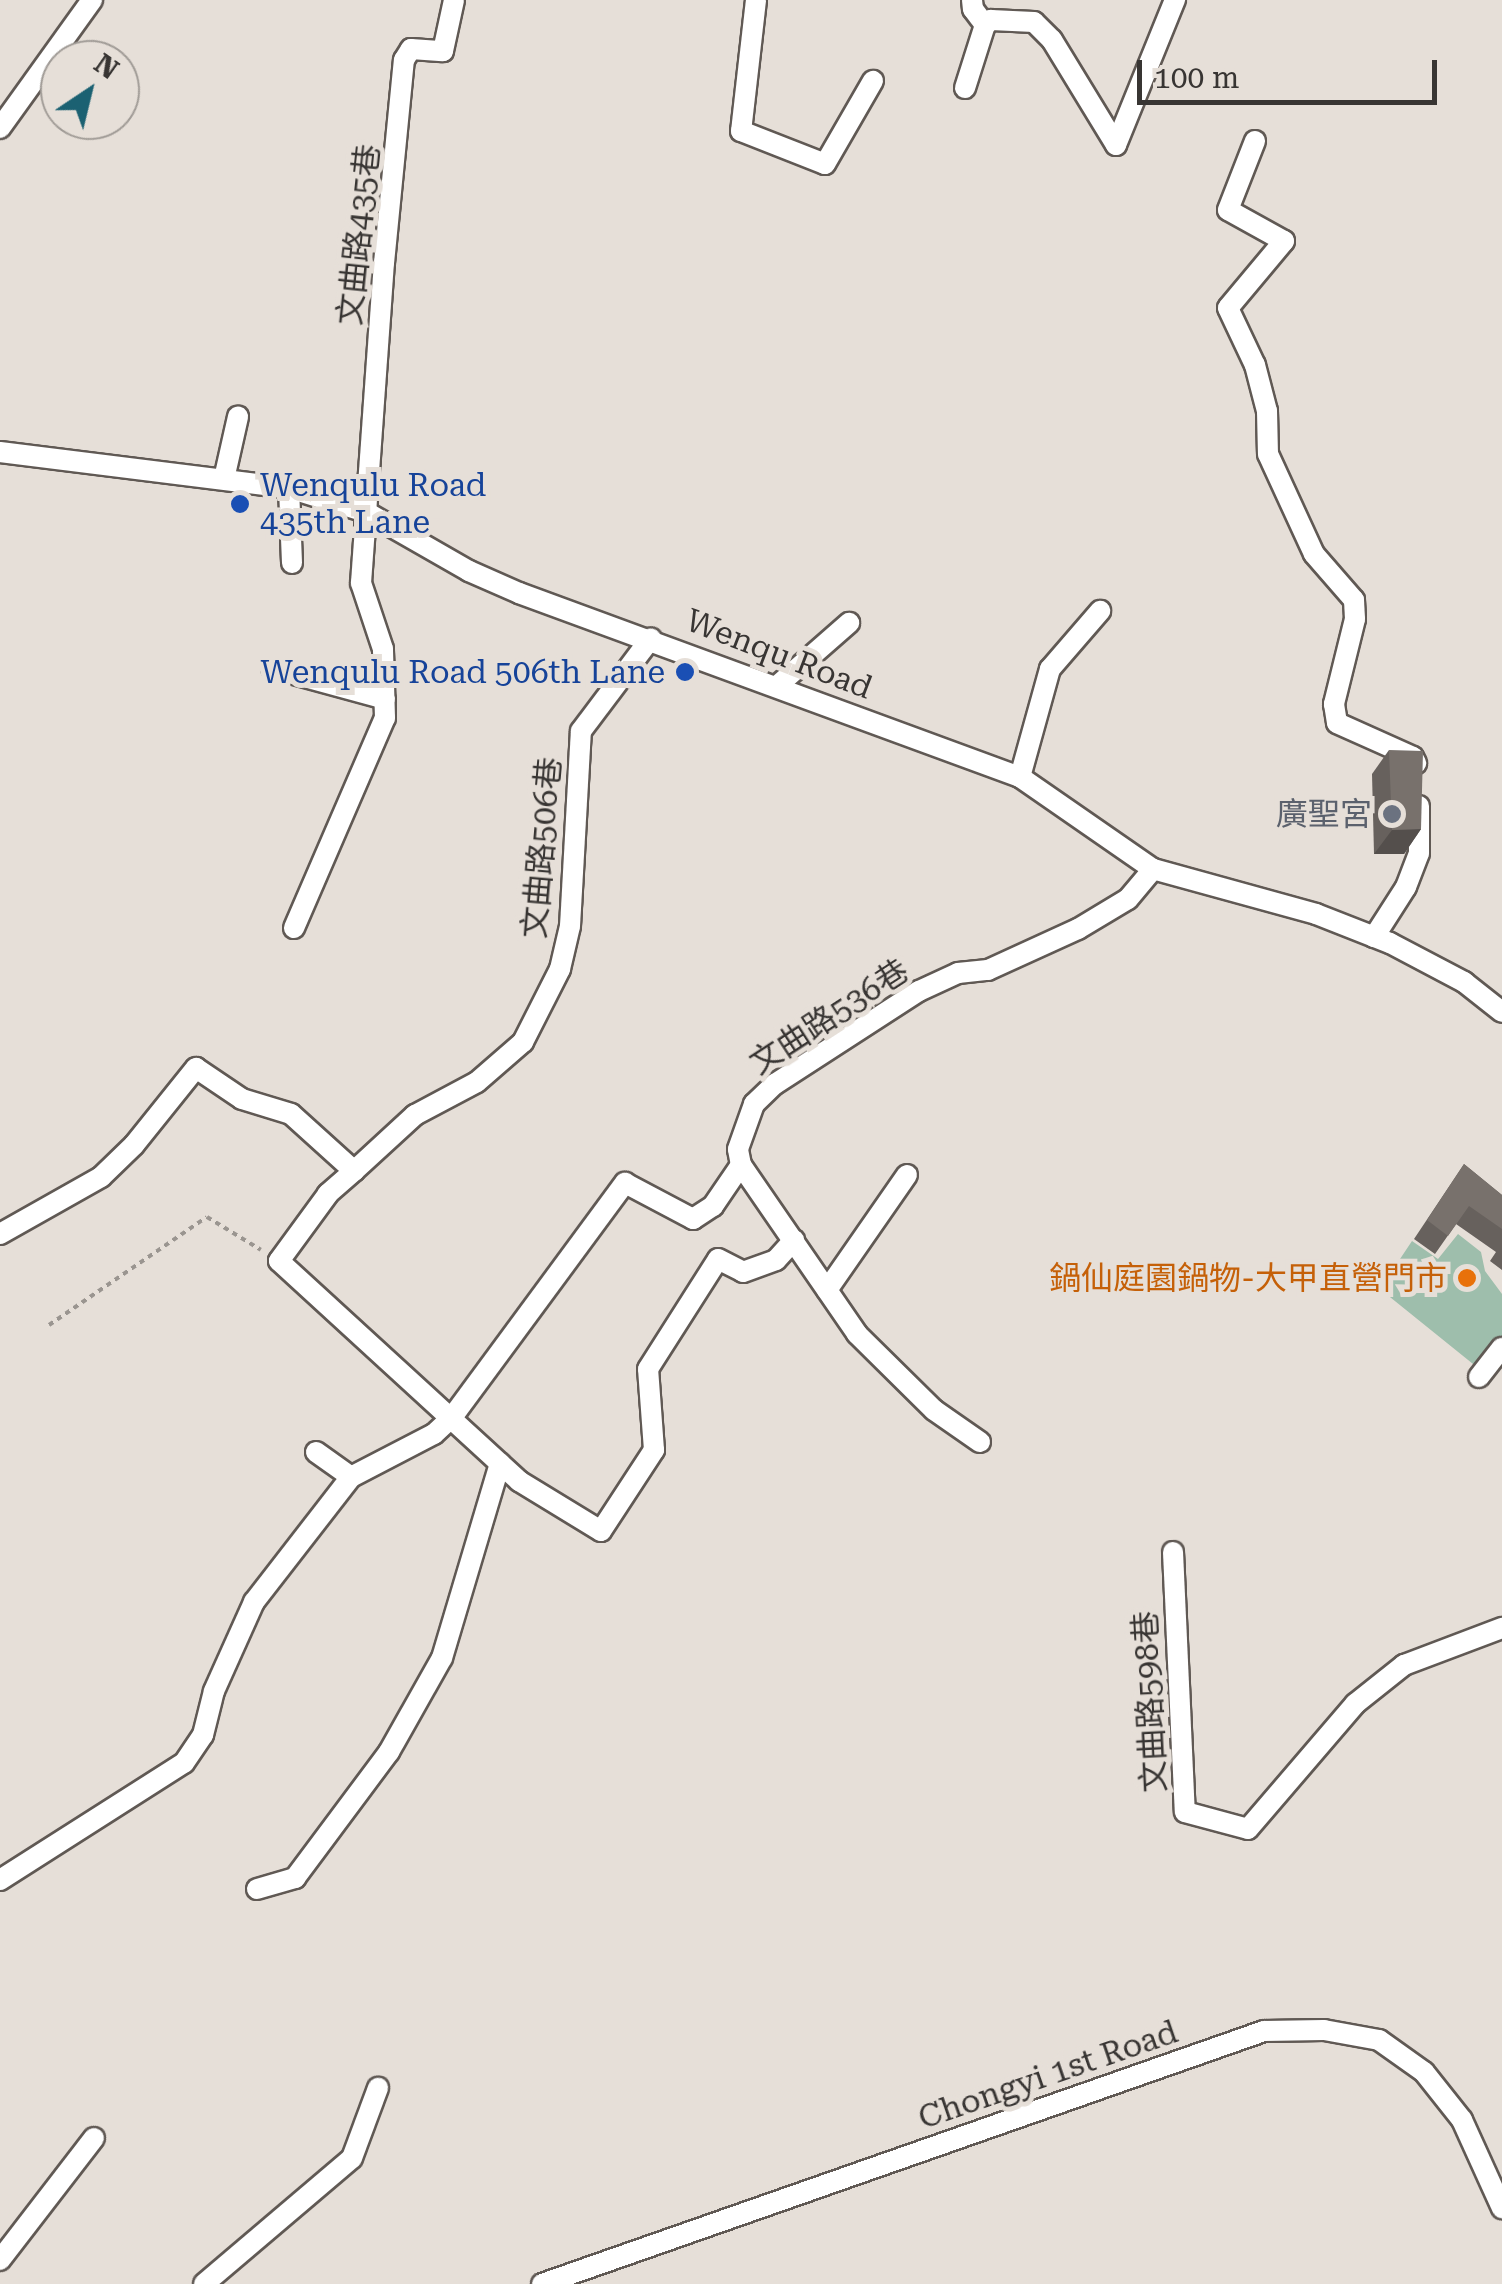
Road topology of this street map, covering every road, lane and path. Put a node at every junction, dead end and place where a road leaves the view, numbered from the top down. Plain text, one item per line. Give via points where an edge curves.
1 (92, 0) edge
2 (454, 0) edge
3 (756, 0) edge
4 (972, 0) edge
5 (1175, 0) edge
6 (985, 24) junction
7 (874, 81) dead end
8 (965, 88) dead end
9 (0, 128) edge
10 (1255, 141) dead end
11 (238, 417) dead end
12 (0, 452) edge
13 (224, 478) junction
14 (289, 488) junction
15 (366, 512) junction
16 (292, 563) dead end
17 (1100, 611) dead end
18 (849, 624) dead end
19 (651, 638) junction
20 (272, 668) dead end
21 (777, 686) junction
22 (385, 709) junction
23 (385, 763) dead end
24 (1020, 777) junction
25 (1153, 869) junction
26 (294, 928) dead end
27 (1374, 937) junction
28 (1502, 1012) edge
29 (742, 1165) junction
30 (354, 1170) junction
31 (907, 1175) dead end
32 (0, 1234) edge
33 (794, 1240) junction
34 (279, 1261) junction
35 (827, 1290) junction
36 (49, 1326) dead end
37 (1502, 1348) edge
38 (1479, 1377) dead end
39 (453, 1416) junction
40 (980, 1442) dead end
41 (316, 1452) dead end
42 (500, 1463) junction
43 (351, 1476) junction
44 (1173, 1552) dead end
45 (1502, 1628) edge
46 (0, 1880) edge
47 (256, 1889) dead end
48 (378, 2088) dead end
49 (94, 2138) dead end
50 (1502, 2208) edge
51 (0, 2260) edge
52 (204, 2284) edge
53 (542, 2284) edge

1 - 9 street
2 - 15 street, 文曲路435巷 via 443,51 411,49 404,60
3 - 7 street via 741,130 826,164
4 - 6 street
5 - 6 street via 1116,146 1052,40 1034,22
6 - 8 street
10 - 27 street via 1228,210 1284,241 1228,308 1255,365 1267,412 1268,454 1314,554 1354,600 1336,722 1413,757 1420,773 1419,854
11 - 13 street
12 - 13 street, Wenqu Road
13 - 14 street, Wenqu Road
14 - 15 street, Wenqu Road
14 - 16 street
15 - 19 street, Wenqu Road via 469,571
15 - 22 street via 361,582 384,649
17 - 24 street via 1050,668
18 - 21 street
19 - 21 street, Wenqu Road
19 - 30 street, 文曲路506巷 via 581,731 570,926 560,969 523,1042 477,1082 415,1114
20 - 22 street
21 - 24 street, Wenqu Road
22 - 23 street
22 - 26 street
24 - 25 street, Wenqu Road
25 - 27 street, Wenqu Road
25 - 29 street, 文曲路536巷 via 1128,899 1078,929 988,970 958,973 919,991 776,1084 754,1104 738,1149
27 - 28 street, Wenqu Road via 1452,975
29 - 33 street
29 - 39 street, 文曲路536巷 via 713,1206 693,1219 625,1183
30 - 32 street via 291,1114 242,1098 196,1068 101,1177
30 - 34 street, 文曲路506巷
31 - 35 street
33 - 35 street
33 - 42 street via 776,1260 743,1272 718,1259 648,1369 654,1450 600,1531
34 - 36 path via 207,1216
34 - 39 street
35 - 40 street via 856,1334 934,1410
37 - 38 street
39 - 42 street
39 - 43 street, 文曲路536巷 via 434,1434
41 - 43 street
42 - 47 street via 442,1658 389,1752 295,1878
43 - 46 street via 254,1602 202,1735 184,1763
44 - 45 street, 文曲路598巷 via 1185,1812 1248,1829 1355,1704 1404,1665
48 - 52 street via 352,2158
49 - 51 street
50 - 53 street, Chongyi 1st Road via 1462,2120 1424,2072 1379,2040 1324,2030 1264,2030

